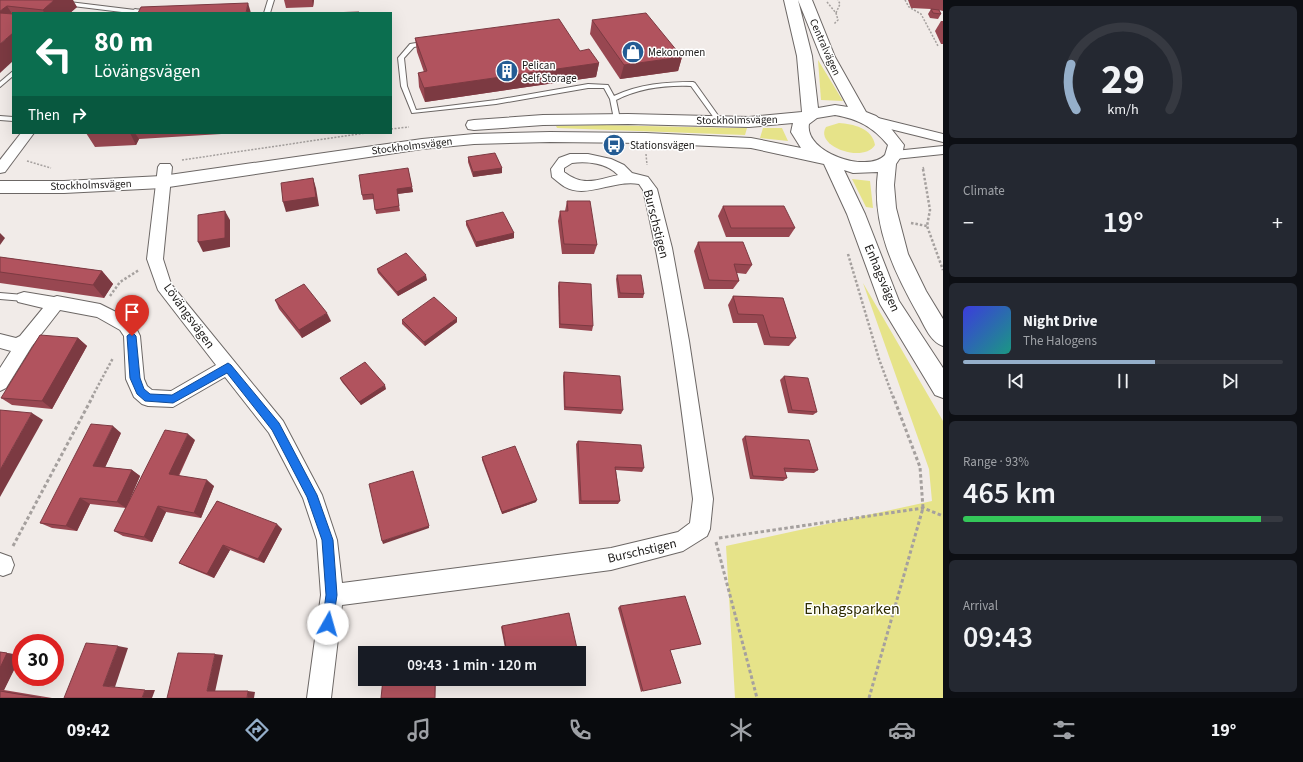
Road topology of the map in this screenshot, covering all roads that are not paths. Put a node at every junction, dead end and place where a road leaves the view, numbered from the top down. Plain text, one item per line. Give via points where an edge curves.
1 (40, 0) edge
2 (271, 0) edge
3 (791, 0) edge
4 (805, 0) edge
5 (91, 7) junction
6 (147, 10) edge
7 (85, 12) edge
8 (134, 12) edge
9 (267, 12) edge
10 (434, 42) edge
11 (12, 75) edge
12 (0, 85) edge
13 (613, 99) junction
14 (807, 115) junction
15 (865, 117) junction
16 (0, 118) edge
17 (12, 119) edge
18 (617, 119) junction
19 (719, 121) junction
20 (27, 134) edge
21 (943, 138) edge
22 (943, 150) edge
23 (892, 159) junction
24 (829, 161) junction
25 (4, 164) edge
26 (168, 170) junction
27 (0, 175) edge
28 (628, 177) dead end
29 (0, 187) edge
30 (0, 296) edge
31 (24, 298) joint
32 (57, 302) junction
33 (943, 337) edge
34 (0, 341) edge
35 (26, 341) junction
36 (228, 367) junction
37 (0, 383) edge
38 (943, 388) edge
39 (332, 595) junction
40 (319, 698) edge

1 - 5 lane
2 - 9 lane
3 - 14 main road, Centralvägen via 803,43 808,75
4 - 15 main road, Centralvägen via 828,58
5 - 7 lane
5 - 8 lane
6 - 8 lane
10 - 13 lane via 412,44 401,58 404,86 414,112 496,102 588,86 606,86
11 - 12 lane
13 - 18 lane
13 - 19 lane via 635,89 693,84
14 - 15 main road, Stockholmsvägen via 835,110
14 - 19 main road, Stockholmsvägen via 749,122
14 - 24 main road, Centralvägen via 799,125 800,136 807,146
15 - 21 street
15 - 23 main road via 883,128 896,145
16 - 17 lane
18 - 19 main road, Stockholmsvägen
18 - 26 main road, Stockholmsvägen via 543,120 471,126
20 - 25 street
22 - 23 street
23 - 24 main road, Stockholmsvägen via 880,166 865,168 848,168
23 - 33 main road, Enhagsvägen via 885,180 889,220 907,271 923,306
24 - 26 main road, Stockholmsvägen via 751,143 654,138 550,137 474,139
24 - 38 main road, Enhagsvägen via 856,214 890,304
26 - 27 main road, Stockholmsvägen
26 - 29 main road, Stockholmsvägen via 64,188
26 - 36 street, Lövängsvägen via 155,259 164,286
28 - 39 street, Burschstigen via 643,180 650,189 664,248 681,341 703,499 700,529 683,541 611,559
30 - 31 lane
31 - 32 street
32 - 35 street
32 - 36 street via 100,311 126,325 132,336 135,378 140,391 148,398 173,399
34 - 35 street via 17,345
35 - 37 street
36 - 39 street, Lövängsvägen via 276,426 312,495 327,540
39 - 40 street, Lövängsvägen

